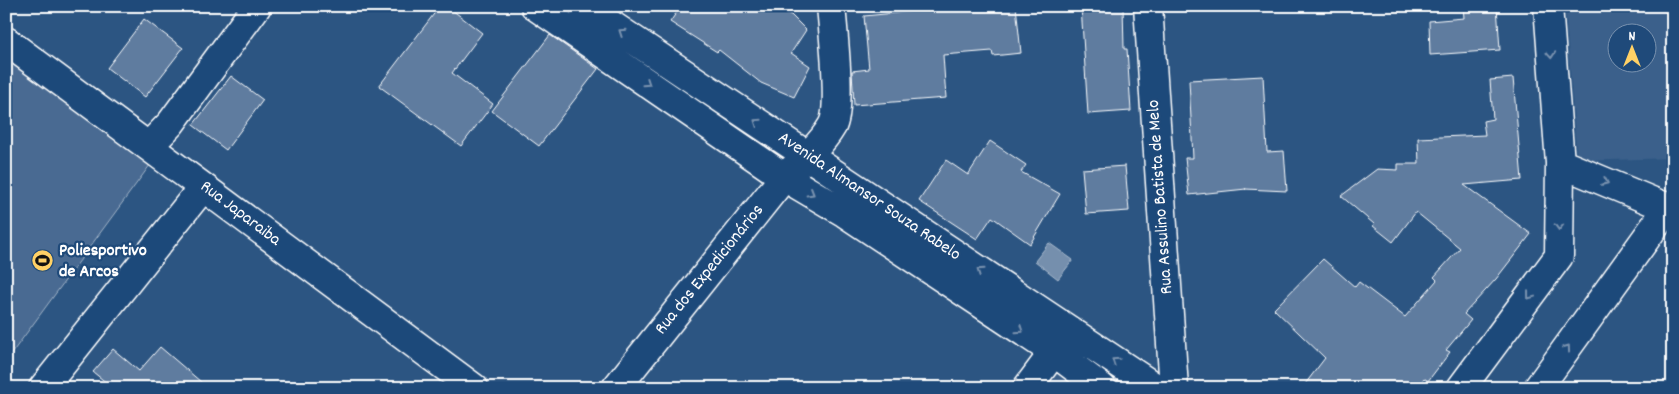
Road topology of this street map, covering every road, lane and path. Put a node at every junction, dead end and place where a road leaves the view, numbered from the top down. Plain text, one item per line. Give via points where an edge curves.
1 (257, 6) edge
2 (535, 6) edge
3 (583, 6) edge
4 (831, 6) edge
5 (1148, 6) edge
6 (1548, 6) edge
7 (6, 41) edge
8 (149, 146) junction
9 (807, 156) junction
10 (1560, 163) junction
11 (784, 177) junction
12 (203, 187) junction
13 (1671, 208) edge
14 (1070, 331) junction
15 (1054, 352) junction
16 (43, 388) edge
17 (474, 388) edge
18 (616, 388) edge
19 (1026, 388) edge
20 (1102, 388) edge
21 (1156, 388) edge
22 (1174, 388) edge
23 (1461, 388) edge
24 (1538, 388) edge

1 - 8 street via 171,123
2 -> 11 street, Avenida Almansor Souza Rabelo
9 -> 3 street, Avenida Almansor Souza Rabelo
4 - 9 street, Rua dos Expedicionários via 837,94 833,125
5 - 22 street, Rua Assulino Batista de Melo
6 -> 10 street
7 - 8 street, Rua Japaraiba
8 - 12 street, Rua Japaraiba
9 - 11 street, Rua dos Expedicionários
14 -> 9 street, Avenida Almansor Souza Rabelo
10 -> 13 street
10 -> 23 street via 1559,256
11 -> 15 street, Avenida Almansor Souza Rabelo via 845,213
11 - 18 street, Rua dos Expedicionários
12 - 16 street
12 - 17 street, Rua Japaraiba
24 -> 13 street
14 - 15 street
21 -> 14 street, Avenida Almansor Souza Rabelo
15 - 19 street
15 - 20 street, Avenida Almansor Souza Rabelo

